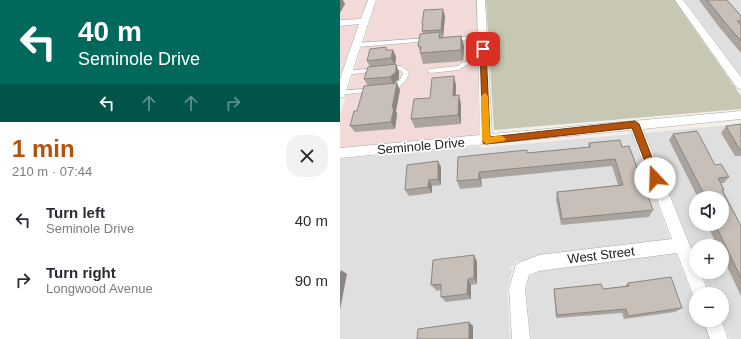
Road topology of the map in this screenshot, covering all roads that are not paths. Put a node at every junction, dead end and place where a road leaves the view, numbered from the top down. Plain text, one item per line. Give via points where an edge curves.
1 (372, 0) edge
2 (481, 0) edge
3 (680, 0) edge
4 (365, 21) junction
5 (340, 23) edge
6 (482, 37) junction
7 (450, 39) edge
8 (436, 40) edge
9 (357, 45) junction
10 (483, 61) junction
11 (430, 70) dead end
12 (347, 73) junction
13 (741, 86) edge
14 (384, 89) edge
15 (376, 90) edge
16 (340, 93) edge
17 (741, 115) edge
18 (635, 124) junction
19 (486, 140) junction
20 (340, 153) edge
21 (681, 244) junction
22 (698, 287) edge
23 (715, 327) edge
24 (521, 339) edge
25 (719, 339) edge

1 - 4 street
2 - 6 street
3 - 13 street
4 - 5 street
4 - 9 street
6 - 7 lane
6 - 10 street
8 - 9 lane
9 - 12 street
10 - 11 lane via 464,64 459,68
10 - 19 street
12 - 14 lane via 404,69 406,75 400,85
12 - 16 street
15 - 16 lane
17 - 18 street, Seminole Drive
18 - 19 street, Seminole Drive
18 - 21 street
19 - 20 street, Seminole Drive
21 - 22 street
21 - 24 street, West Street via 539,263 522,270 517,289
23 - 25 street

